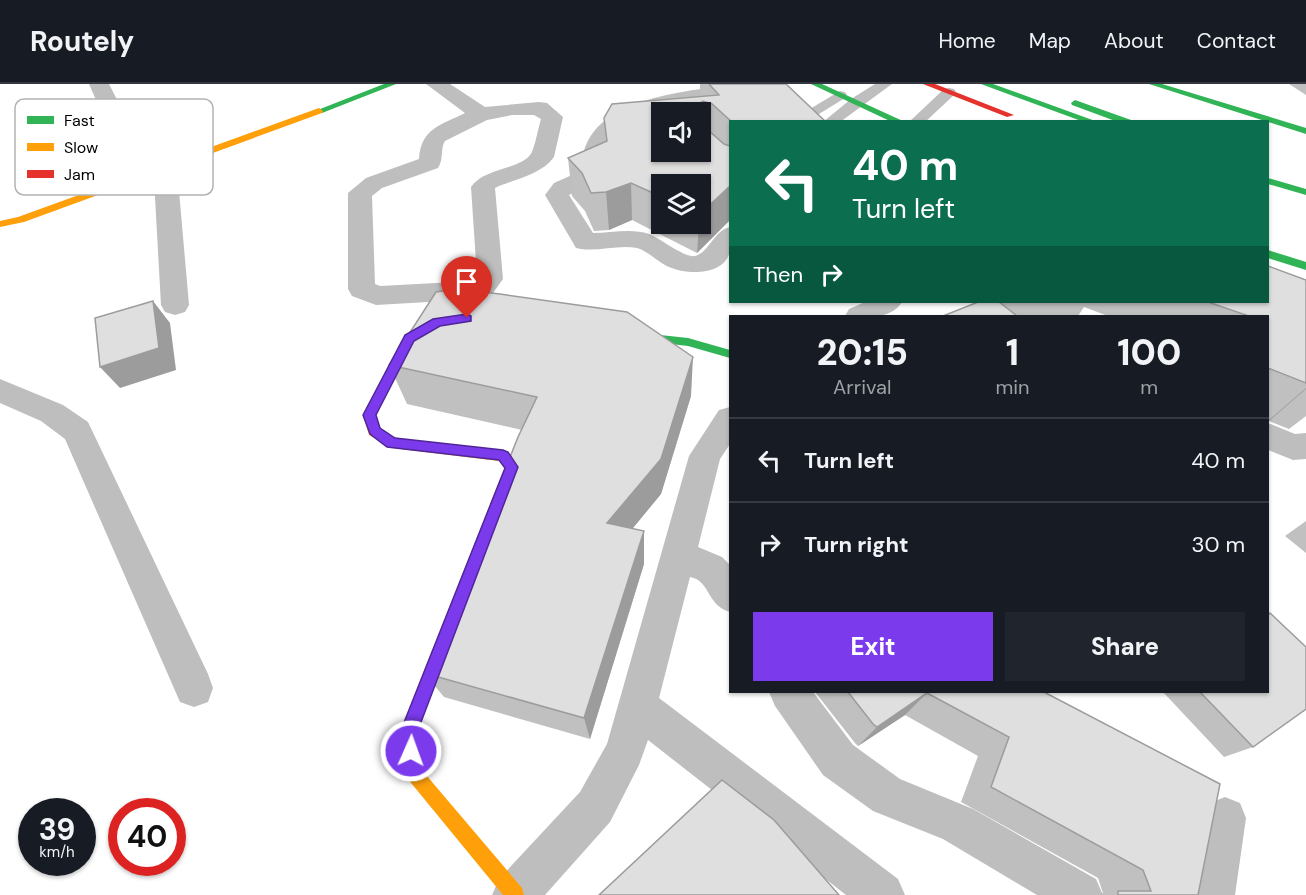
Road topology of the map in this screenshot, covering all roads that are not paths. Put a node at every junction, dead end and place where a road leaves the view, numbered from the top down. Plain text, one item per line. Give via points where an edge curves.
1 (99, 84) edge
2 (392, 84) edge
3 (436, 84) edge
4 (766, 84) edge
5 (815, 84) edge
6 (885, 84) edge
7 (927, 84) edge
8 (985, 84) edge
9 (1022, 84) edge
10 (1153, 84) edge
11 (950, 92) junction
12 (840, 95) junction
13 (107, 99) edge
14 (690, 102) edge
15 (856, 102) junction
16 (651, 111) edge
17 (481, 114) junction
18 (1019, 118) dead end
19 (792, 119) edge
20 (834, 120) edge
21 (896, 120) edge
22 (918, 120) edge
23 (1088, 120) edge
24 (1122, 120) edge
25 (1306, 131) edge
26 (213, 141) edge
27 (1269, 167) edge
28 (1306, 177) edge
29 (1269, 181) edge
30 (1306, 192) edge
31 (74, 195) edge
32 (149, 195) edge
33 (0, 224) edge
34 (729, 236) edge
35 (1269, 254) edge
36 (1306, 266) edge
37 (886, 303) edge
38 (175, 305) dead end
39 (861, 315) edge
40 (428, 327) edge
41 (607, 333) edge
42 (729, 354) edge
43 (0, 390) edge
44 (729, 420) edge
45 (1269, 436) edge
46 (1306, 446) edge
47 (491, 519) edge
48 (676, 559) junction
49 (729, 594) edge
50 (450, 626) edge
51 (194, 688) dead end
52 (790, 693) edge
53 (637, 706) junction
54 (1226, 818) dead end
55 (515, 895) edge
56 (882, 895) edge
57 (1080, 895) edge
58 (1212, 895) edge

1 - 13 street
2 - 26 street
3 - 17 street
4 - 14 street
5 - 12 street
6 - 15 lane
7 - 11 street
8 - 23 street
9 - 24 street
10 - 25 street
11 - 18 street
11 - 22 lane
12 - 15 street
12 - 19 lane
15 - 20 lane
15 - 21 street
16 - 34 street via 629,113 603,135 593,155 593,174 558,191 580,237 594,243 640,240 691,265 705,262
17 - 17 street via 539,108 552,117 542,157 530,166 487,182 483,188 490,279 480,290 376,296 362,289 360,193 374,183 430,163 431,145 437,136
27 - 28 street
29 - 30 street
31 - 33 street via 20,220
32 - 38 street
35 - 36 street
37 - 39 street
40 - 47 street via 409,338 404,347 369,415 374,431 392,443 503,456 512,467
41 - 42 street via 688,342
43 - 51 street via 52,413 77,431
44 - 48 street via 705,456
45 - 46 street via 1293,447
48 - 49 street via 702,562 716,573
48 - 53 street
50 - 55 street via 410,730 413,772
52 - 57 street via 838,760 888,796 958,824
53 - 55 street via 625,751 595,807
53 - 56 street
54 - 58 street

